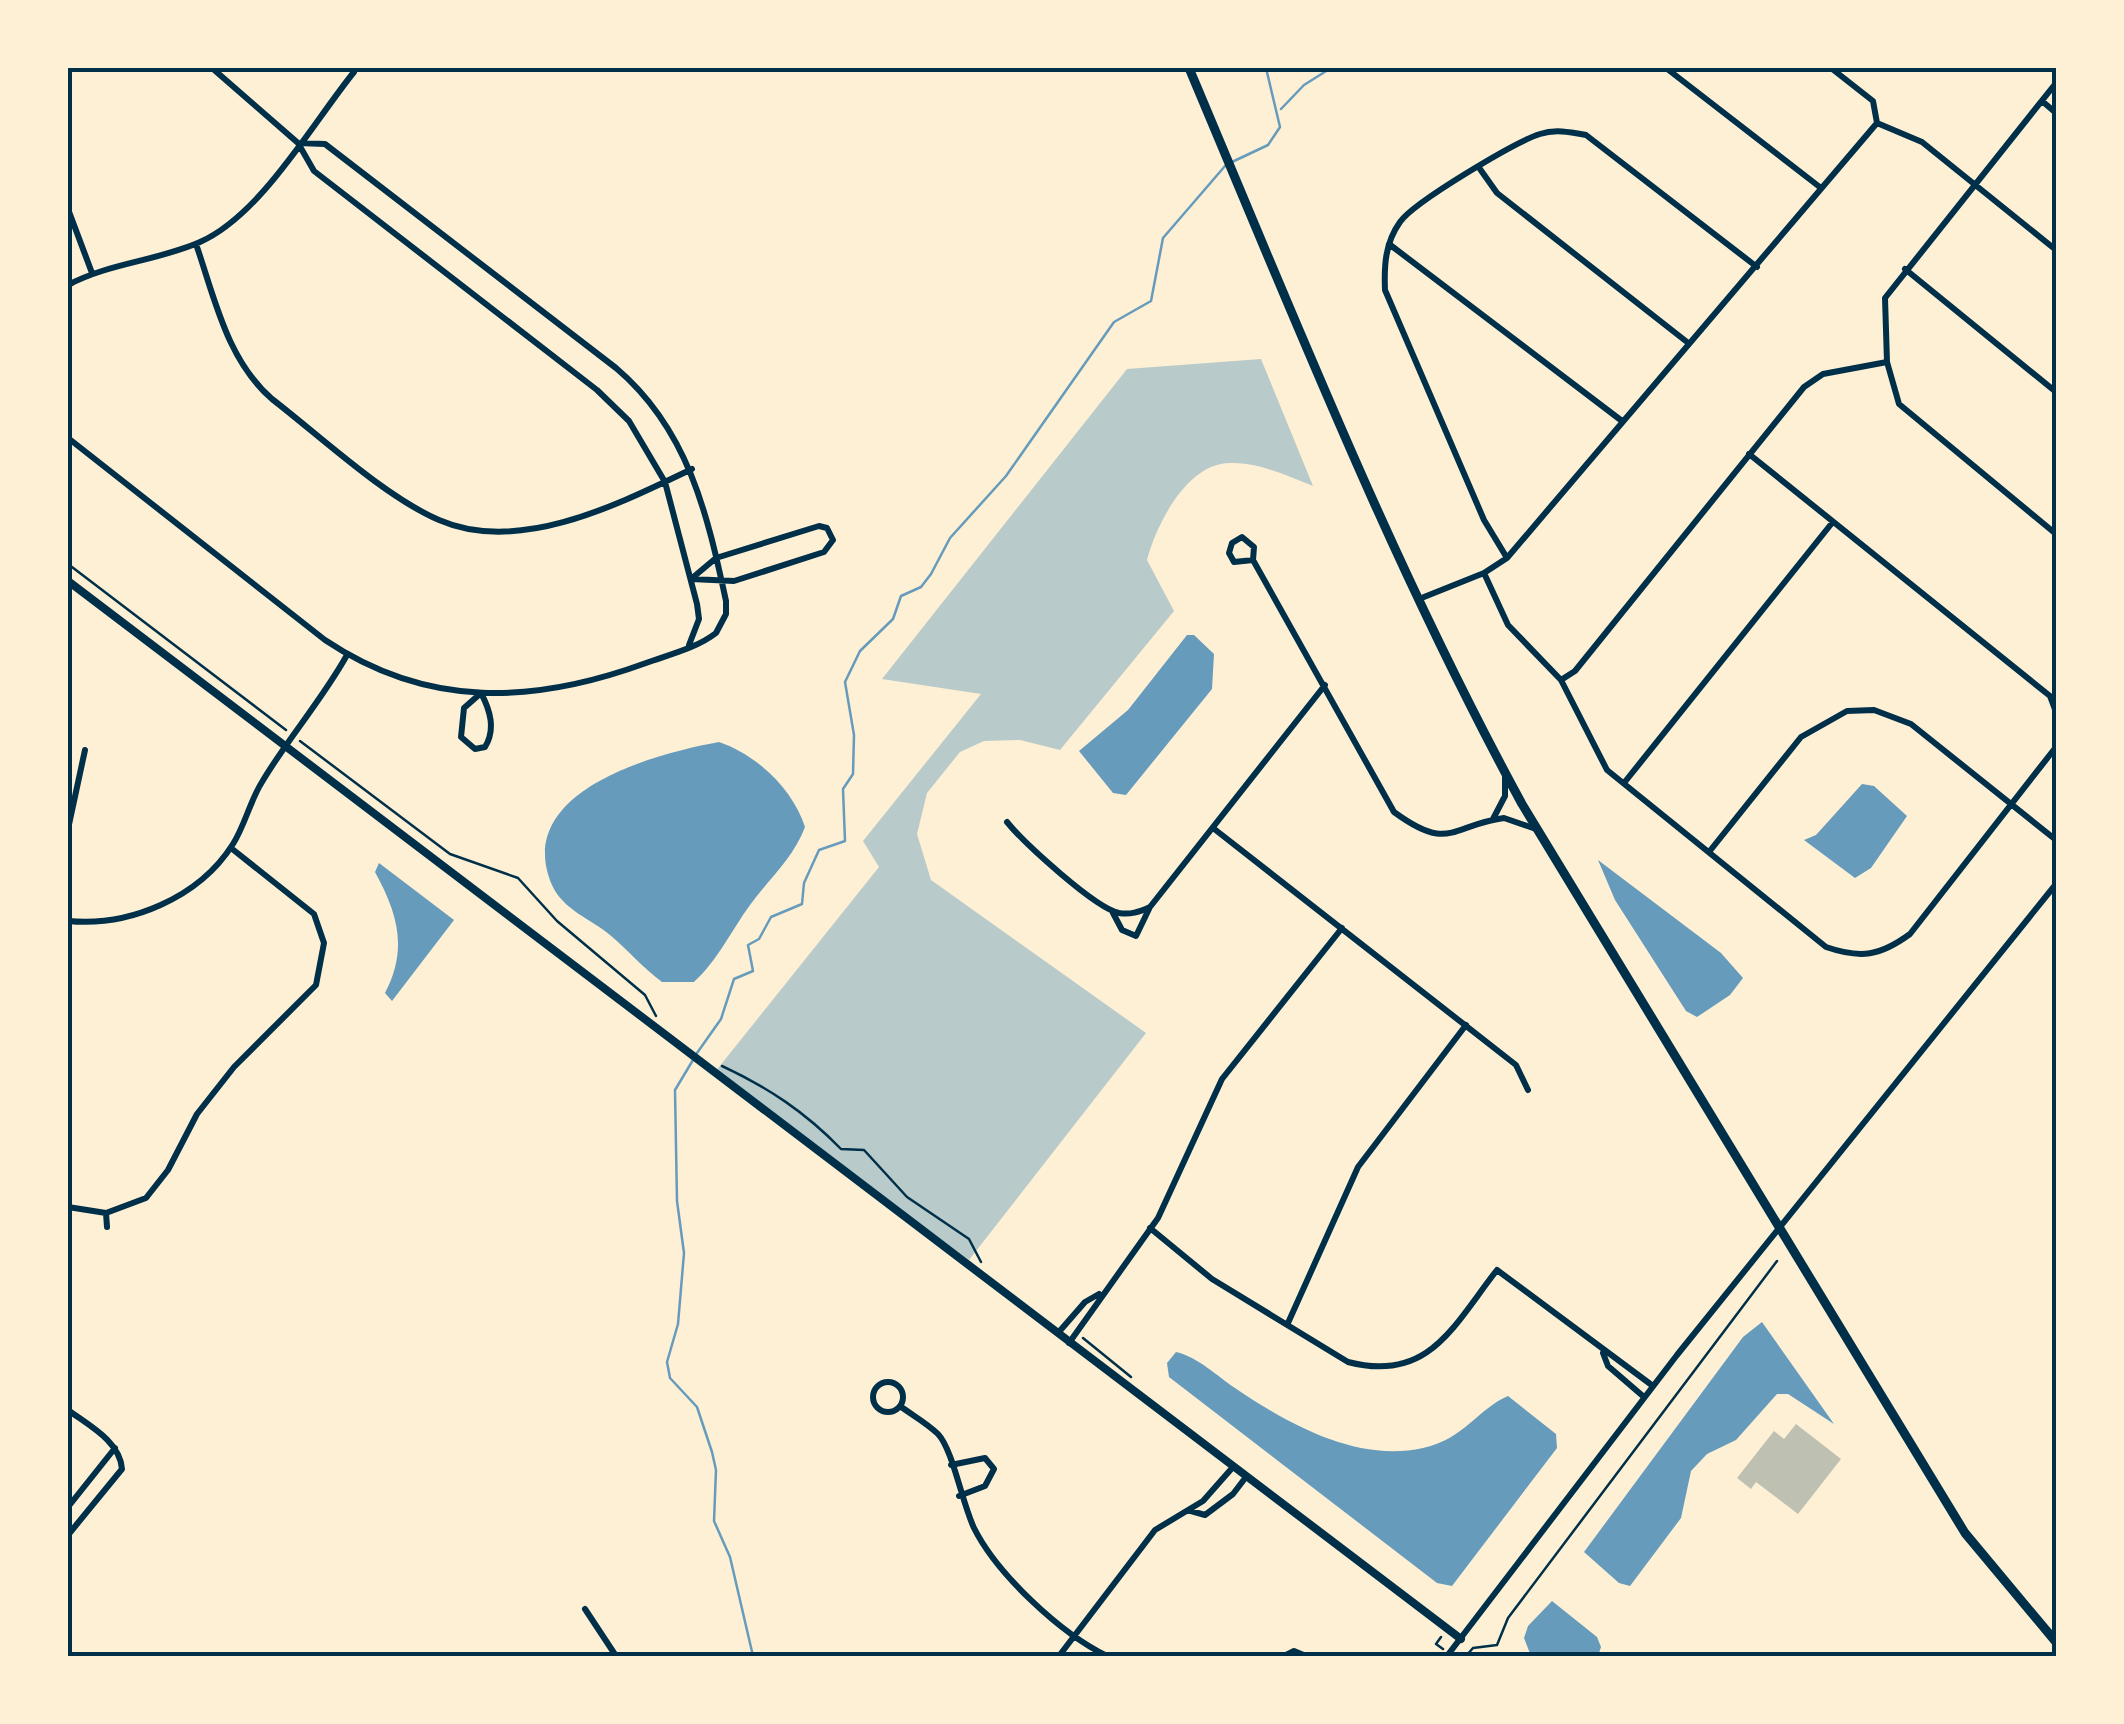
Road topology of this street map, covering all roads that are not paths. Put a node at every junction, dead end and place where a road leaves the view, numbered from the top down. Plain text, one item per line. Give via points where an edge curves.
1 (212, 68) edge
2 (1189, 68) edge
3 (1666, 68) edge
4 (1831, 68) edge
5 (354, 72) dead end
6 (2056, 83) edge
7 (2042, 101) junction
8 (2056, 113) edge
9 (1877, 123) junction
10 (298, 143) junction
11 (1480, 168) junction
12 (1974, 182) junction
13 (1821, 188) junction
14 (68, 209) edge
15 (196, 244) junction
16 (1388, 244) junction
17 (2056, 250) edge
18 (1757, 266) junction
19 (1905, 269) junction
20 (92, 272) junction
21 (68, 286) edge
22 (1687, 342) junction
23 (1888, 362) junction
24 (2056, 392) edge
25 (1622, 421) junction
26 (68, 438) edge
27 (1749, 454) junction
28 (692, 469) junction
29 (666, 482) junction
30 (1832, 522) junction
31 (2056, 534) edge
32 (716, 558) junction
33 (1507, 558) junction
34 (1253, 560) junction
35 (1484, 573) junction
36 (721, 578) junction
37 (691, 579) junction
38 (68, 581) edge
39 (1417, 600) junction
40 (688, 646) junction
41 (346, 655) junction
42 (1562, 680) junction
43 (1326, 686) junction
44 (482, 693) junction
45 (2056, 712) edge
46 (2056, 748) edge
47 (85, 750) dead end
48 (286, 750) junction
49 (1505, 773) junction
50 (1624, 784) junction
51 (2013, 805) junction
52 (1492, 820) junction
53 (1007, 822) dead end
54 (68, 828) edge
55 (1214, 828) junction
56 (1537, 830) junction
57 (2056, 840) edge
58 (231, 848) junction
59 (1709, 852) junction
60 (2056, 884) edge
61 (1150, 907) junction
62 (1112, 912) junction
63 (68, 922) edge
64 (1342, 928) junction
65 (1466, 1026) junction
66 (1528, 1090) dead end
67 (68, 1207) edge
68 (106, 1213) junction
69 (1778, 1226) junction
70 (107, 1227) dead end
71 (1150, 1228) junction
72 (1100, 1294) junction
73 (1288, 1323) junction
74 (1058, 1334) junction
75 (1069, 1343) junction
76 (1603, 1353) junction
77 (1653, 1386) junction
78 (1644, 1398) junction
79 (900, 1406) junction
80 (68, 1410) edge
81 (114, 1448) junction
82 (952, 1465) junction
83 (1233, 1466) junction
84 (1246, 1477) junction
85 (959, 1496) junction
86 (68, 1507) edge
87 (1190, 1510) junction
88 (68, 1535) edge
89 (585, 1609) dead end
90 (1076, 1634) junction
91 (1460, 1639) junction
92 (2056, 1642) edge
93 (616, 1656) edge
94 (1058, 1656) edge
95 (1106, 1656) edge
96 (1284, 1656) edge
97 (1306, 1656) edge
98 (1447, 1656) edge

1 - 10 street
2 - 39 main road
3 - 13 street
4 - 9 street via 1873,101
5 - 10 street
6 - 7 street
7 - 8 street
7 - 12 street
9 - 12 street via 1922,142
9 - 13 street
10 - 15 street via 253,203
10 - 28 street via 325,144 616,368 656,408
10 - 29 street via 314,171 611,403
11 - 16 street via 1408,212
11 - 18 street via 1538,134 1586,135
11 - 22 street via 1498,193
12 - 17 street
12 - 19 street
13 - 18 street
14 - 20 street
15 - 20 street
15 - 29 street via 228,338 249,376 422,512 472,531 508,534 553,525
16 - 25 street
16 - 33 street via 1385,290 1484,520
18 - 22 street
19 - 23 street via 1885,298
19 - 24 street
20 - 21 street
22 - 25 street
23 - 27 street via 1823,374 1804,386
23 - 31 street via 1899,404
25 - 33 street
26 - 41 street
27 - 30 street
27 - 42 street
28 - 29 street
28 - 32 street
29 - 37 street
30 - 45 street via 2050,696
30 - 50 street
32 - 36 street
32 - 36 street via 818,526 832,534 824,552 734,580
32 - 37 street
33 - 35 street
34 - 34 street via 1234,562 1228,553 1232,542 1251,542
34 - 43 street
35 - 39 street
35 - 42 street via 1508,624
36 - 37 street
36 - 40 street via 722,624 710,638
37 - 40 street via 698,619
38 - 48 main road
39 - 49 main road
40 - 44 street via 586,685
41 - 44 street via 412,681
41 - 48 street
42 - 50 street via 1607,770
43 - 52 street via 1394,812 1429,832 1447,834
43 - 55 street
44 - 44 street via 464,708 461,736 475,750 490,739 491,712
46 - 51 street
47 - 54 street
48 - 58 street via 262,782
48 - 74 main road
49 - 52 street via 1504,796
49 - 56 main road
50 - 59 street
51 - 57 street
51 - 59 street via 1911,724 1874,710 1848,711 1801,736
51 - 59 street via 1910,934 1866,956 1826,947
52 - 56 street via 1516,820
53 - 62 street via 1026,845
55 - 61 street
55 - 64 street
56 - 69 main road
58 - 63 street via 174,899 132,917
58 - 68 street via 314,914 324,944 316,985 234,1066 146,1198
60 - 69 street
61 - 62 street
61 - 62 street via 1136,936 1122,930
64 - 65 street
64 - 71 street via 1222,1079
65 - 66 street via 1516,1065
65 - 73 street via 1358,1167
67 - 68 street
68 - 70 street
69 - 77 street
69 - 92 main road via 1965,1533
71 - 72 street
71 - 73 street via 1212,1278
72 - 74 street
72 - 75 street
73 - 76 street via 1348,1362 1400,1368 1438,1344 1496,1270
74 - 75 main road
75 - 83 main road
76 - 77 street via 1614,1354
76 - 78 street via 1608,1366
77 - 78 street
78 - 91 street
79 - 79 street via 897,1384 887,1381 874,1389 878,1408
79 - 82 street via 939,1436
80 - 81 street
81 - 86 street
81 - 88 street via 122,1469
82 - 85 street
82 - 85 street via 977,1457 994,1470 986,1486
83 - 84 main road
83 - 87 street
84 - 87 street via 1205,1515
84 - 91 main road
85 - 90 street via 989,1555
87 - 90 street via 1154,1530
89 - 93 street
90 - 94 street
90 - 95 street
91 - 98 street
96 - 97 street

